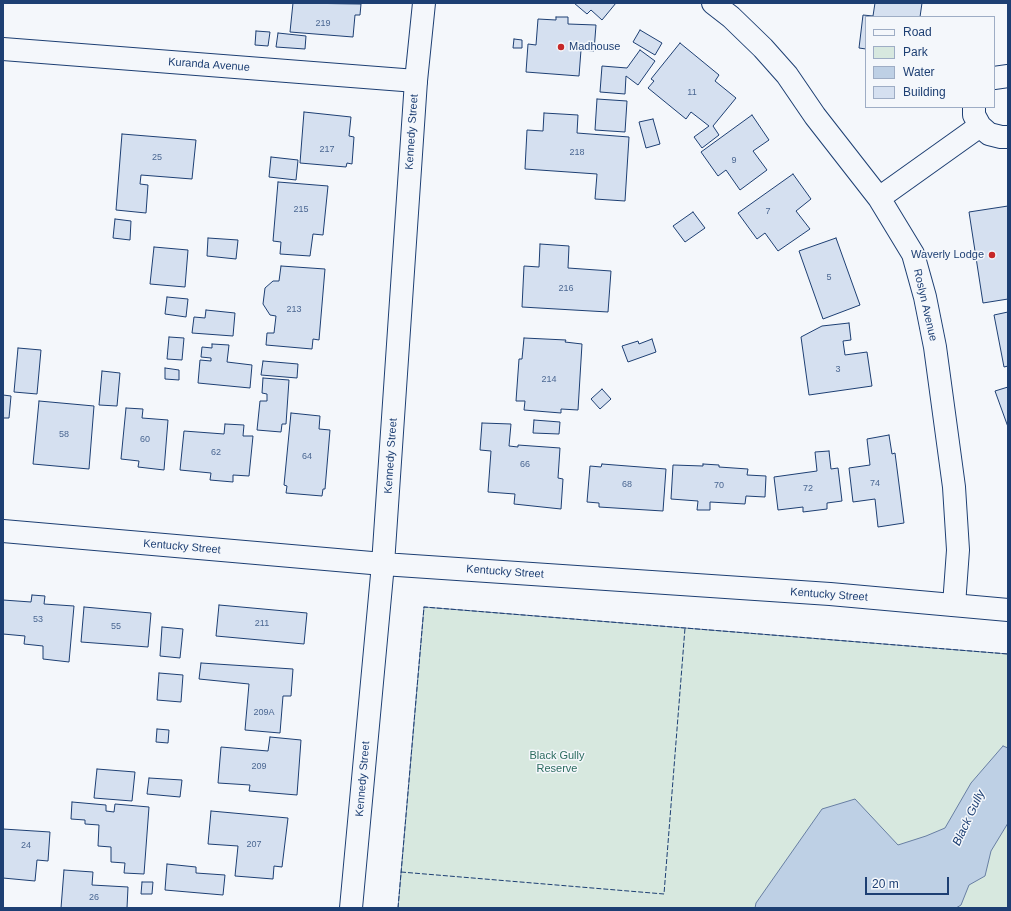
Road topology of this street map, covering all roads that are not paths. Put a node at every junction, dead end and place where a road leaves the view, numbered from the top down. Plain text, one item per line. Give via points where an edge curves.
1 (424, 3) edge
2 (713, 3) edge
3 (3, 49) edge
4 (1008, 76) edge
5 (995, 78) edge
6 (416, 81) junction
7 (977, 117) edge
8 (1008, 137) edge
9 (879, 198) junction
10 (3, 531) edge
11 (383, 564) junction
12 (954, 605) junction
13 (1008, 610) edge
14 (351, 908) edge

1 - 6 street, Kennedy Street
2 - 9 street, Roslyn Avenue via 763,48 787,75 815,116
3 - 6 street, Kuranda Avenue
4 - 5 street
6 - 11 street, Kennedy Street
7 - 8 street via 989,134 1001,138
7 - 9 street
9 - 12 street, Roslyn Avenue via 913,254 933,340 954,487 958,550
10 - 11 street, Kentucky Street
11 - 12 street, Kentucky Street via 830,594
11 - 14 street, Kennedy Street
12 - 13 street, Kentucky Street

